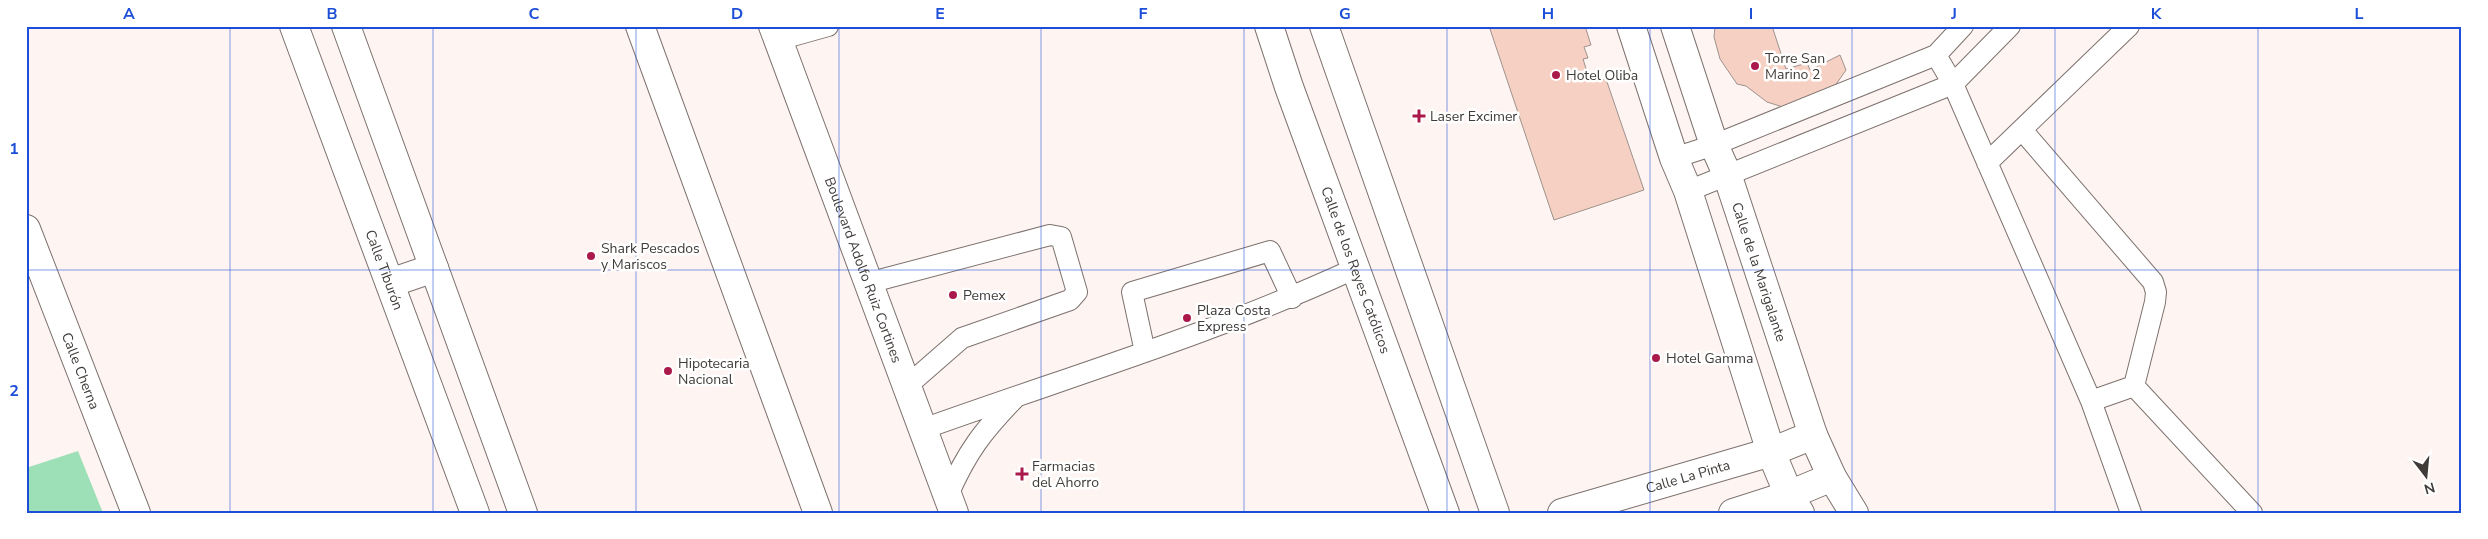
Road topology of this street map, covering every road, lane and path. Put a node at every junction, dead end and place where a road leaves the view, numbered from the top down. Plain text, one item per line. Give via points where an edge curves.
1 (294, 26) edge
2 (346, 26) edge
3 (640, 26) edge
4 (828, 26) edge
5 (1269, 26) edge
6 (1324, 26) edge
7 (1631, 26) edge
8 (1674, 26) edge
9 (1963, 26) edge
10 (2010, 26) edge
11 (2129, 26) edge
12 (776, 33) edge
13 (1936, 55) junction
14 (1953, 84) junction
15 (2022, 130) junction
16 (1714, 145) junction
17 (1674, 158) junction
18 (1987, 163) junction
19 (1727, 174) junction
20 (1688, 191) junction
21 (26, 228) edge
22 (434, 268) junction
23 (1356, 268) junction
24 (868, 283) junction
25 (390, 284) junction
26 (1292, 298) junction
27 (1145, 352) junction
28 (907, 386) junction
29 (2134, 386) junction
30 (1018, 395) junction
31 (2091, 401) junction
32 (923, 429) junction
33 (1814, 435) junction
34 (1771, 452) junction
35 (1832, 477) junction
36 (808, 484) junction
37 (951, 504) edge
38 (1795, 504) edge
39 (136, 513) edge
40 (475, 513) edge
41 (523, 513) edge
42 (808, 513) edge
43 (818, 513) edge
44 (1445, 513) edge
45 (1495, 513) edge
46 (1562, 513) edge
47 (1733, 513) edge
48 (1854, 513) edge
49 (2131, 513) edge
50 (2252, 513) edge

1 - 25 street, Calle Tiburón
2 - 22 street
3 - 36 street
4 - 12 lane
5 - 23 street, Calle de los Reyes Católicos
6 - 45 street
7 - 17 street
8 - 16 street, Calle de la Marigalante
9 - 13 lane
10 - 14 lane
11 - 15 lane
12 - 24 street, Boulevard Adolfo Ruiz Cortines
13 - 14 lane
13 - 16 lane
14 - 18 lane
14 - 19 lane
15 - 18 lane
15 - 29 lane via 2153,282 2155,302
16 - 17 lane
16 - 19 street, Calle de la Marigalante
17 - 20 street
18 - 31 lane
19 - 20 lane
19 - 33 street, Calle de la Marigalante
20 - 34 street
21 - 39 street, Calle Cherna
22 - 25 street
22 - 41 street
23 - 26 lane
23 - 44 street, Calle de los Reyes Católicos
24 - 28 street, Boulevard Adolfo Ruiz Cortines
24 - 28 lane via 1050,235 1061,237 1077,292 1070,300 962,338
25 - 40 street, Calle Tiburón
26 - 27 lane
26 - 27 lane via 1270,251 1132,292
27 - 30 lane
28 - 32 street, Boulevard Adolfo Ruiz Cortines
29 - 31 lane
29 - 50 lane
30 - 32 lane
30 - 37 lane via 983,432 964,460
31 - 49 lane
32 - 37 street, Boulevard Adolfo Ruiz Cortines
33 - 34 street, Calle La Pinta
33 - 35 street, Calle de la Marigalante
34 - 38 street
34 - 46 street, Calle La Pinta
35 - 38 street
35 - 48 street, Calle de la Marigalante
36 - 42 street
36 - 43 street
38 - 47 street

